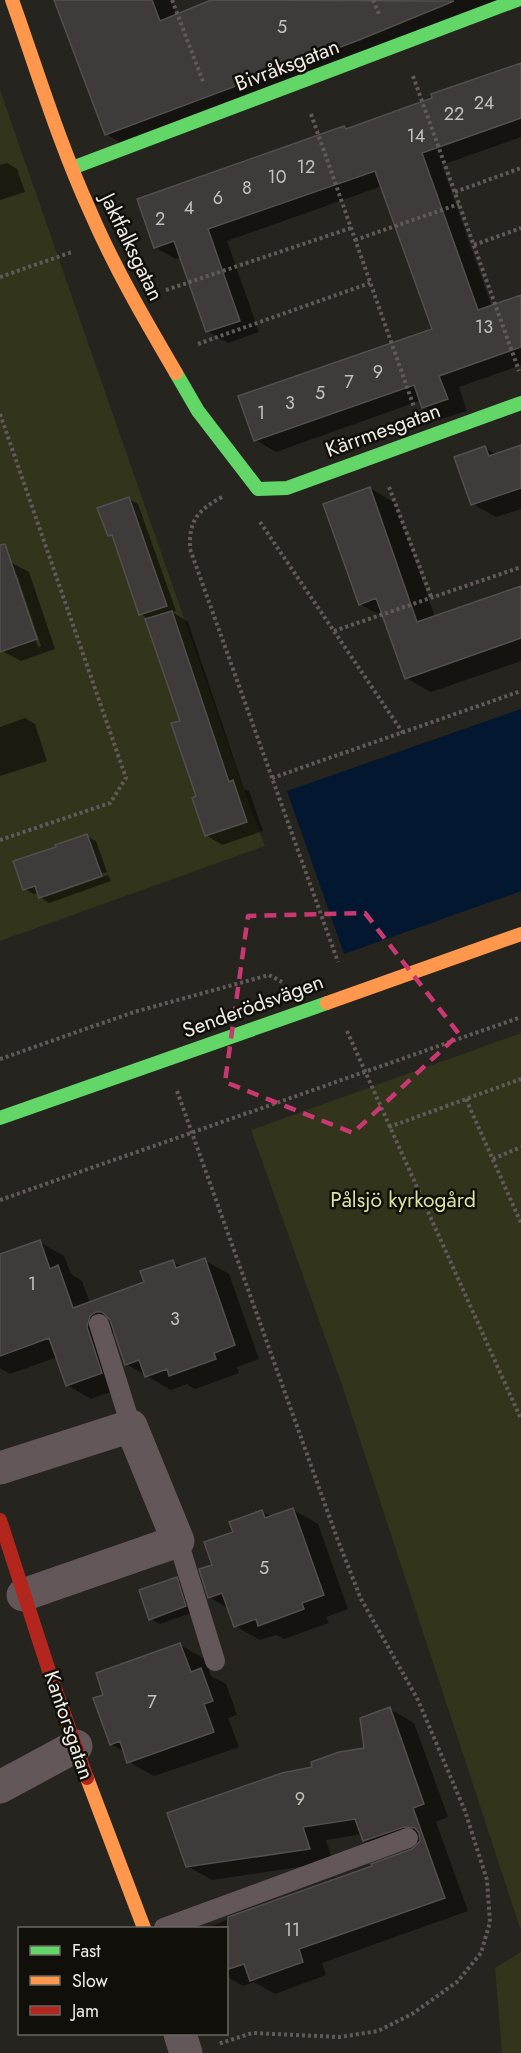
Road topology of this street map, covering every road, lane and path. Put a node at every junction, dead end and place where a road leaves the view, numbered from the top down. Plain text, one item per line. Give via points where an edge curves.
1 (12, 0) edge
2 (172, 0) edge
3 (517, 0) edge
4 (402, 44) junction
5 (300, 82) junction
6 (215, 115) junction
7 (72, 168) junction
8 (521, 168) edge
9 (455, 192) junction
10 (459, 204) junction
11 (351, 228) junction
12 (521, 228) edge
13 (103, 238) junction
14 (355, 240) junction
15 (474, 245) junction
16 (0, 277) edge
17 (370, 283) junction
18 (134, 301) junction
19 (166, 356) junction
20 (521, 377) edge
21 (521, 403) edge
22 (0, 414) edge
23 (424, 438) junction
24 (378, 455) junction
25 (258, 489) junction
26 (259, 521) dead end
27 (521, 567) edge
28 (432, 599) junction
29 (334, 631) junction
30 (521, 691) edge
31 (403, 733) junction
32 (272, 778) junction
33 (0, 840) edge
34 (521, 934) edge
35 (338, 964) dead end
36 (327, 1003) junction
37 (521, 1017) edge
38 (0, 1059) edge
39 (166, 1060) junction
40 (365, 1072) junction
41 (521, 1078) edge
42 (466, 1099) junction
43 (0, 1118) edge
44 (389, 1127) junction
45 (192, 1132) junction
46 (521, 1147) edge
47 (493, 1159) junction
48 (0, 1200) edge
49 (521, 1223) edge
50 (99, 1324) dead end
51 (521, 1419) edge
52 (131, 1426) junction
53 (0, 1468) edge
54 (0, 1520) edge
55 (178, 1541) junction
56 (23, 1595) junction
57 (215, 1661) dead end
58 (76, 1746) junction
59 (0, 1787) edge
60 (408, 1838) dead end
61 (143, 1927) edge
62 (169, 1927) edge
63 (181, 2035) edge
64 (198, 2050) edge

1 - 7 street, Jaktfalksgatan
2 - 6 path
3 - 4 street, Bivråksgatan
4 - 5 street, Bivråksgatan
4 - 9 path
5 - 6 street, Bivråksgatan
5 - 11 path
6 - 7 street, Bivråksgatan
7 - 13 street, Jaktfalksgatan
8 - 9 path
9 - 10 path
10 - 14 path
10 - 15 path
11 - 14 path
11 - 18 path
12 - 15 path
13 - 16 path
13 - 18 street, Jaktfalksgatan
14 - 17 path
15 - 20 path
17 - 19 path
17 - 23 path
18 - 19 street, Jaktfalksgatan
19 - 25 street, Jaktfalksgatan via 198,411
21 - 23 street, Kärrmesgatan
22 - 33 path via 126,778 110,803
23 - 24 street, Kärrmesgatan
24 - 25 street, Kärrmesgatan via 287,488
24 - 28 path
25 - 32 path via 226,495 202,508 194,522 190,549
26 - 29 path
27 - 28 path
28 - 29 path
29 - 31 path
30 - 31 path
31 - 32 path
32 - 35 path
34 - 36 street, Senderödsvägen
36 - 38 path via 269,975 134,1012
36 - 39 street, Senderödsvägen
36 - 40 path
37 - 40 path
39 - 43 street, Senderödsvägen
39 - 45 path
40 - 44 path
40 - 45 path
41 - 42 path
42 - 44 path
42 - 47 path
44 - 51 path
45 - 48 path
45 - 64 path via 361,1599 418,1700 465,1811 488,1880 490,1922 481,1953 457,1982 378,2031 340,2037 252,2033
46 - 47 path
47 - 49 path
50 - 52 lane
52 - 53 street
52 - 55 street
54 - 56 street, Kantorsgatan
55 - 56 street
55 - 57 lane
56 - 58 street, Kantorsgatan
58 - 59 street
58 - 61 street, Kantorsgatan
60 - 62 lane
63 - 64 street

